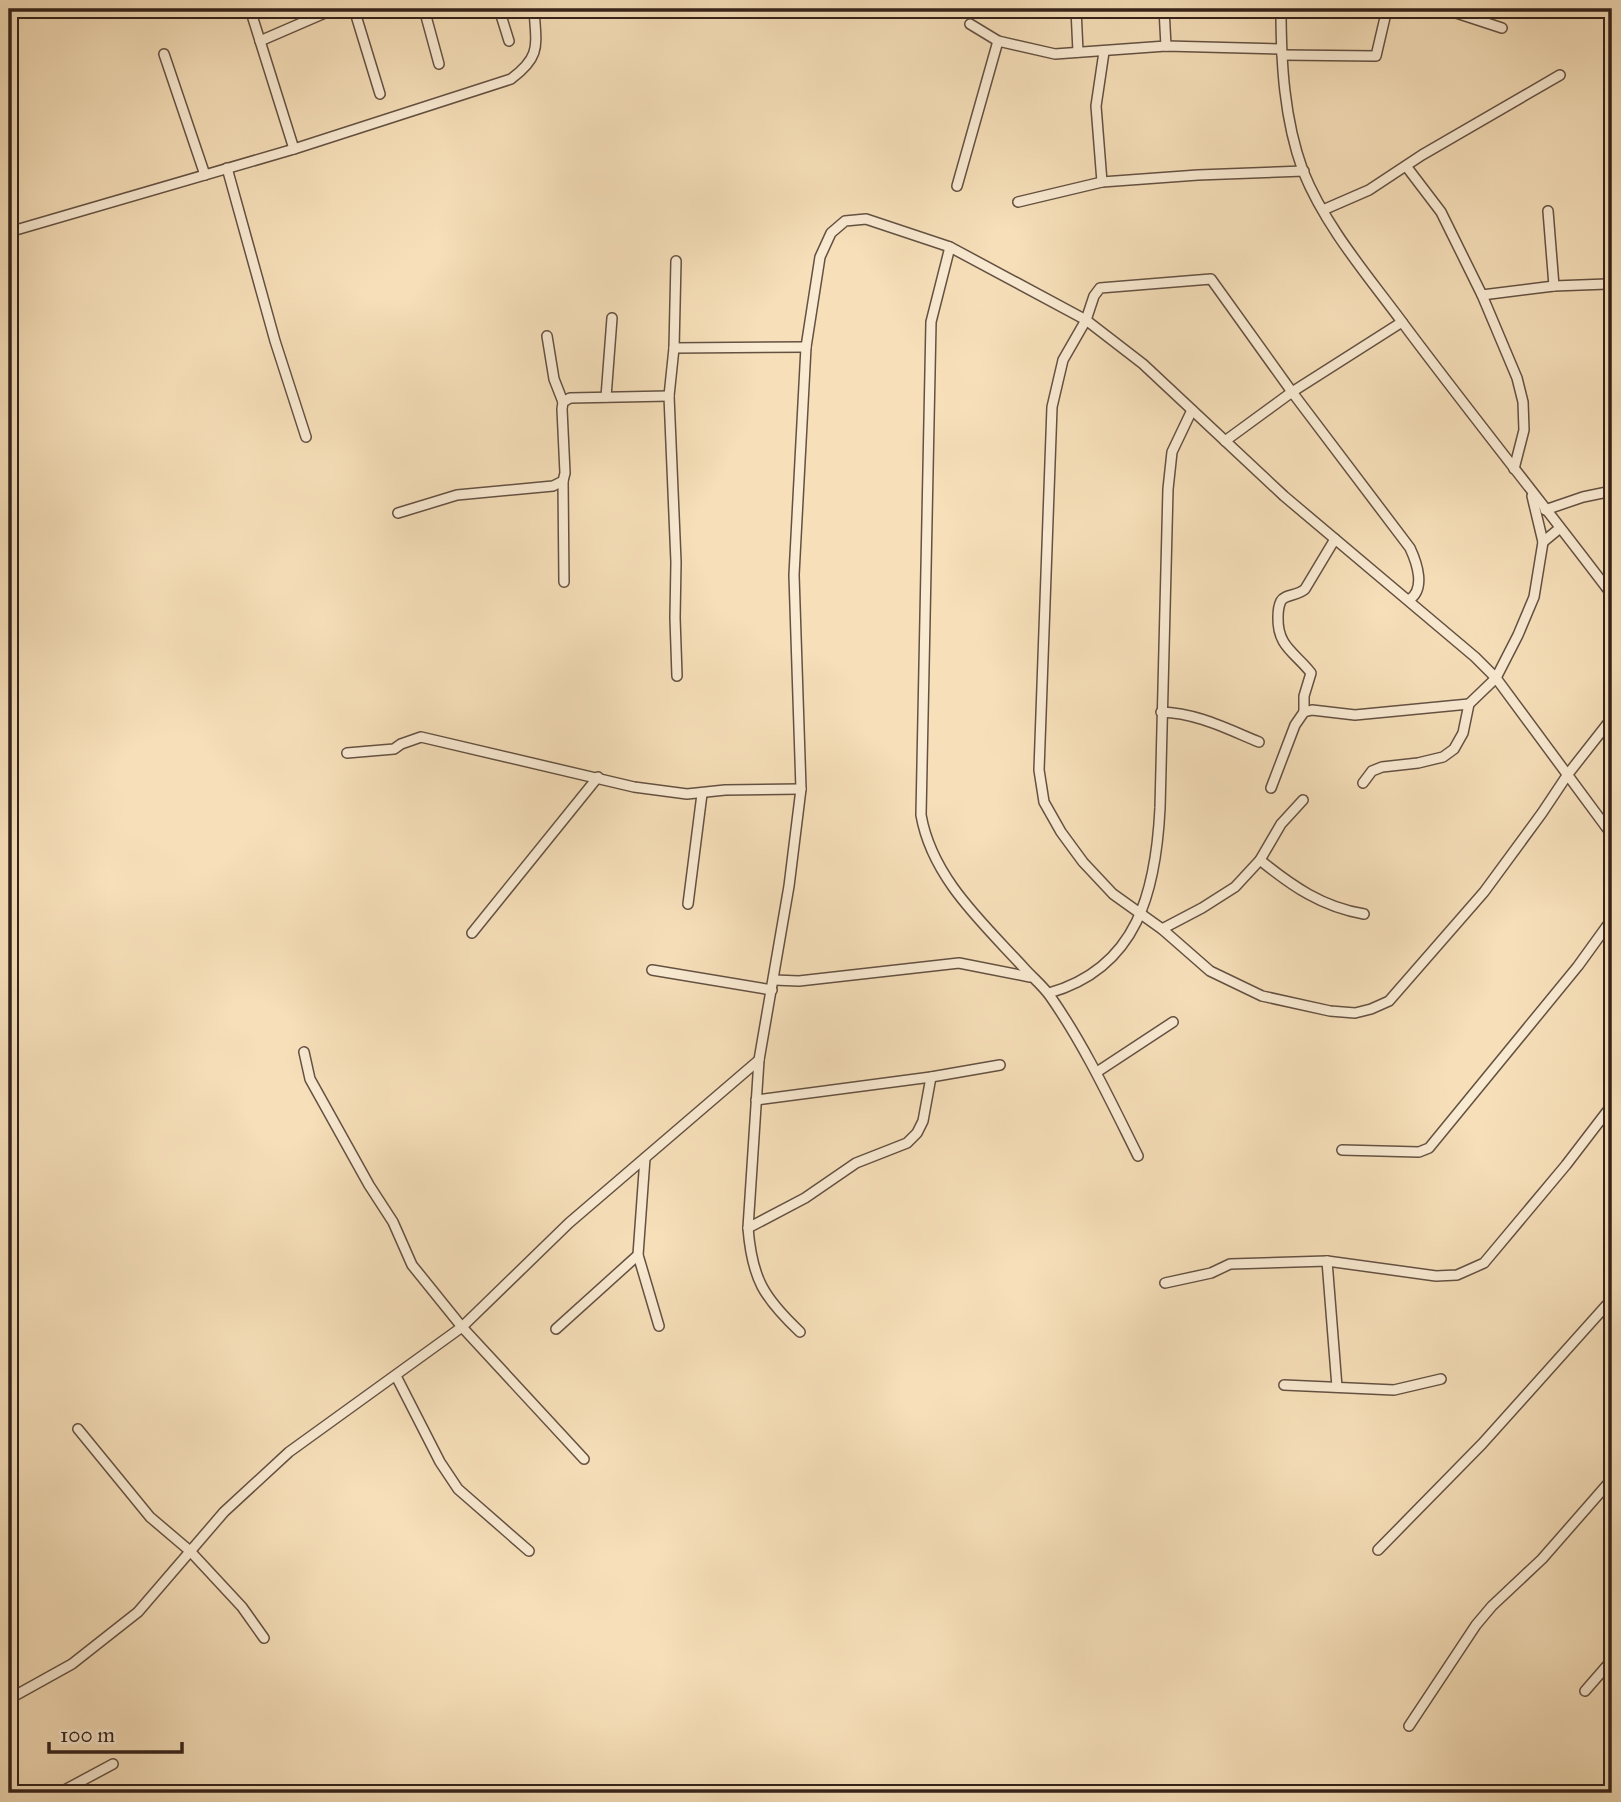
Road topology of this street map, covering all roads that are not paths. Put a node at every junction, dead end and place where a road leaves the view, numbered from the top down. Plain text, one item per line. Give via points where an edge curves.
1 (250, 9) edge
2 (334, 9) edge
3 (354, 9) edge
4 (424, 9) edge
5 (499, 9) edge
6 (534, 9) edge
7 (1076, 9) edge
8 (1164, 9) edge
9 (1281, 9) edge
10 (1388, 9) edge
11 (1444, 9) edge
12 (970, 24) dead end
13 (1502, 28) dead end
14 (260, 41) junction
15 (509, 41) dead end
16 (998, 41) junction
17 (1166, 46) junction
18 (1078, 52) junction
19 (1104, 52) junction
20 (1281, 52) junction
21 (164, 54) dead end
22 (439, 64) dead end
23 (1560, 75) dead end
24 (380, 94) dead end
25 (294, 149) junction
26 (1406, 166) junction
27 (227, 169) junction
28 (1304, 171) junction
29 (205, 175) junction
30 (1101, 182) junction
31 (957, 186) dead end
32 (1018, 202) dead end
33 (1323, 210) junction
34 (1548, 211) dead end
35 (9, 232) edge
36 (950, 247) junction
37 (676, 261) dead end
38 (1607, 284) dead end
39 (1555, 286) junction
40 (1482, 295) junction
41 (612, 318) dead end
42 (1086, 320) junction
43 (1402, 322) junction
44 (547, 336) dead end
45 (806, 347) junction
46 (674, 348) junction
47 (1292, 392) junction
48 (669, 396) junction
49 (606, 397) junction
50 (563, 401) junction
51 (1192, 410) junction
52 (306, 437) dead end
53 (1225, 441) junction
54 (1514, 469) junction
55 (563, 481) junction
56 (1612, 491) edge
57 (1531, 493) junction
58 (1545, 510) junction
59 (398, 513) dead end
60 (1560, 528) junction
61 (1335, 539) junction
62 (1543, 542) junction
63 (564, 582) dead end
64 (1611, 591) edge
65 (1409, 600) junction
66 (677, 676) dead end
67 (1496, 678) junction
68 (1469, 704) junction
69 (1161, 712) junction
70 (1304, 712) junction
71 (1612, 718) edge
72 (1259, 742) dead end
73 (346, 753) dead end
74 (1568, 774) junction
75 (598, 777) junction
76 (1363, 783) dead end
77 (1271, 788) dead end
78 (801, 789) junction
79 (702, 793) junction
80 (1303, 800) dead end
81 (1612, 835) edge
82 (1260, 860) junction
83 (688, 904) dead end
84 (1364, 914) dead end
85 (1141, 915) junction
86 (1612, 919) edge
87 (1161, 929) junction
88 (472, 933) dead end
89 (652, 970) dead end
90 (1032, 977) junction
91 (774, 980) junction
92 (772, 990) junction
93 (1049, 993) junction
94 (1173, 1022) dead end
95 (304, 1052) dead end
96 (759, 1060) junction
97 (1000, 1065) dead end
98 (1097, 1072) junction
99 (931, 1077) junction
100 (756, 1100) junction
101 (1612, 1105) edge
102 (1342, 1150) dead end
103 (1138, 1156) dead end
104 (645, 1158) junction
105 (748, 1228) junction
106 (638, 1255) junction
107 (1326, 1261) junction
108 (1164, 1283) dead end
109 (1612, 1299) edge
110 (659, 1326) dead end
111 (462, 1327) junction
112 (556, 1329) dead end
113 (800, 1332) dead end
114 (396, 1376) junction
115 (1441, 1379) dead end
116 (1284, 1385) dead end
117 (1337, 1387) junction
118 (78, 1429) dead end
119 (584, 1459) dead end
120 (1612, 1479) edge
121 (530, 1550) dead end
122 (1378, 1550) dead end
123 (190, 1551) junction
124 (264, 1638) dead end
125 (1612, 1660) edge
126 (1586, 1691) dead end
127 (9, 1699) edge
128 (1409, 1726) dead end
129 (113, 1764) dead end
130 (59, 1793) edge

1 - 14 street
2 - 14 street
3 - 24 street
4 - 22 street
5 - 15 street
6 - 25 street via 536,49 528,66 511,79
7 - 18 street
8 - 17 street
9 - 20 street
10 - 20 street via 1376,56
11 - 13 street
12 - 16 street
14 - 25 street
16 - 18 street via 1055,54
16 - 31 street
17 - 19 street
17 - 20 street
18 - 19 street
19 - 30 street via 1096,106
20 - 28 street via 1285,102
21 - 29 street
23 - 26 street
25 - 27 street
26 - 33 street via 1369,191
26 - 40 street via 1441,212
27 - 29 street
27 - 52 street
28 - 30 street
28 - 33 street
29 - 35 street
30 - 32 street
33 - 43 street
34 - 39 street
36 - 42 street
36 - 45 street via 866,219 845,220 831,233 820,257
36 - 90 street via 931,322 921,815 936,864
37 - 46 street
38 - 39 street
39 - 40 street
40 - 54 street via 1523,402 1524,430
41 - 49 street
42 - 47 street via 1100,288 1211,279
42 - 51 street
42 - 85 street via 1063,360 1052,407 1039,770 1044,802 1061,832 1113,894
43 - 47 street
43 - 54 street
44 - 50 street
45 - 46 street
45 - 78 street via 794,575
46 - 48 street
47 - 53 street
47 - 65 street via 1410,548 1418,576 1417,591
48 - 49 street
48 - 66 street
49 - 50 street
50 - 55 street
51 - 53 street
51 - 69 street via 1172,453 1168,489
53 - 61 street
54 - 57 street
55 - 59 street via 553,486 457,495
55 - 63 street
56 - 58 street
57 - 58 street
57 - 62 street
58 - 60 street
60 - 62 street
60 - 64 street
61 - 65 street
61 - 70 street via 1305,589 1281,601 1278,615 1278,630 1286,647 1311,673
62 - 67 street via 1534,597
65 - 67 street
67 - 68 street
67 - 74 street
68 - 70 street via 1355,715
68 - 76 street via 1464,733 1454,749 1443,757 1382,767
69 - 72 street via 1201,718
69 - 85 street via 1158,842
70 - 77 street
71 - 74 street
73 - 75 street via 394,749 421,737
74 - 81 street
74 - 87 street via 1476,901 1389,1000 1371,1009 1330,1011 1262,996 1210,971
75 - 79 street via 634,787
75 - 88 street
78 - 79 street
78 - 91 street
79 - 83 street
80 - 82 street
82 - 84 street via 1321,902
82 - 87 street via 1235,887
85 - 87 street
85 - 93 street via 1130,934 1085,980
86 - 102 street via 1429,1148 1419,1152
89 - 92 street
90 - 91 street via 959,963
90 - 93 street
91 - 92 street
92 - 96 street
93 - 98 street
94 - 98 street
95 - 111 street via 310,1079 393,1223 412,1265
96 - 100 street
96 - 104 street
97 - 99 street
98 - 103 street
99 - 100 street
99 - 105 street via 923,1121 907,1143 856,1163 805,1198
100 - 105 street
101 - 107 street via 1483,1263 1457,1275 1436,1276
104 - 106 street
104 - 111 street via 569,1223
105 - 113 street via 760,1286
106 - 110 street
106 - 112 street
107 - 108 street via 1230,1265
107 - 117 street
109 - 122 street via 1482,1444
111 - 114 street
111 - 119 street
114 - 121 street via 458,1489
114 - 123 street via 289,1452 224,1512
115 - 117 street via 1401,1389
116 - 117 street
118 - 123 street via 150,1517
120 - 128 street via 1476,1625
123 - 124 street
123 - 127 street via 138,1612 72,1664
125 - 126 street
129 - 130 street

